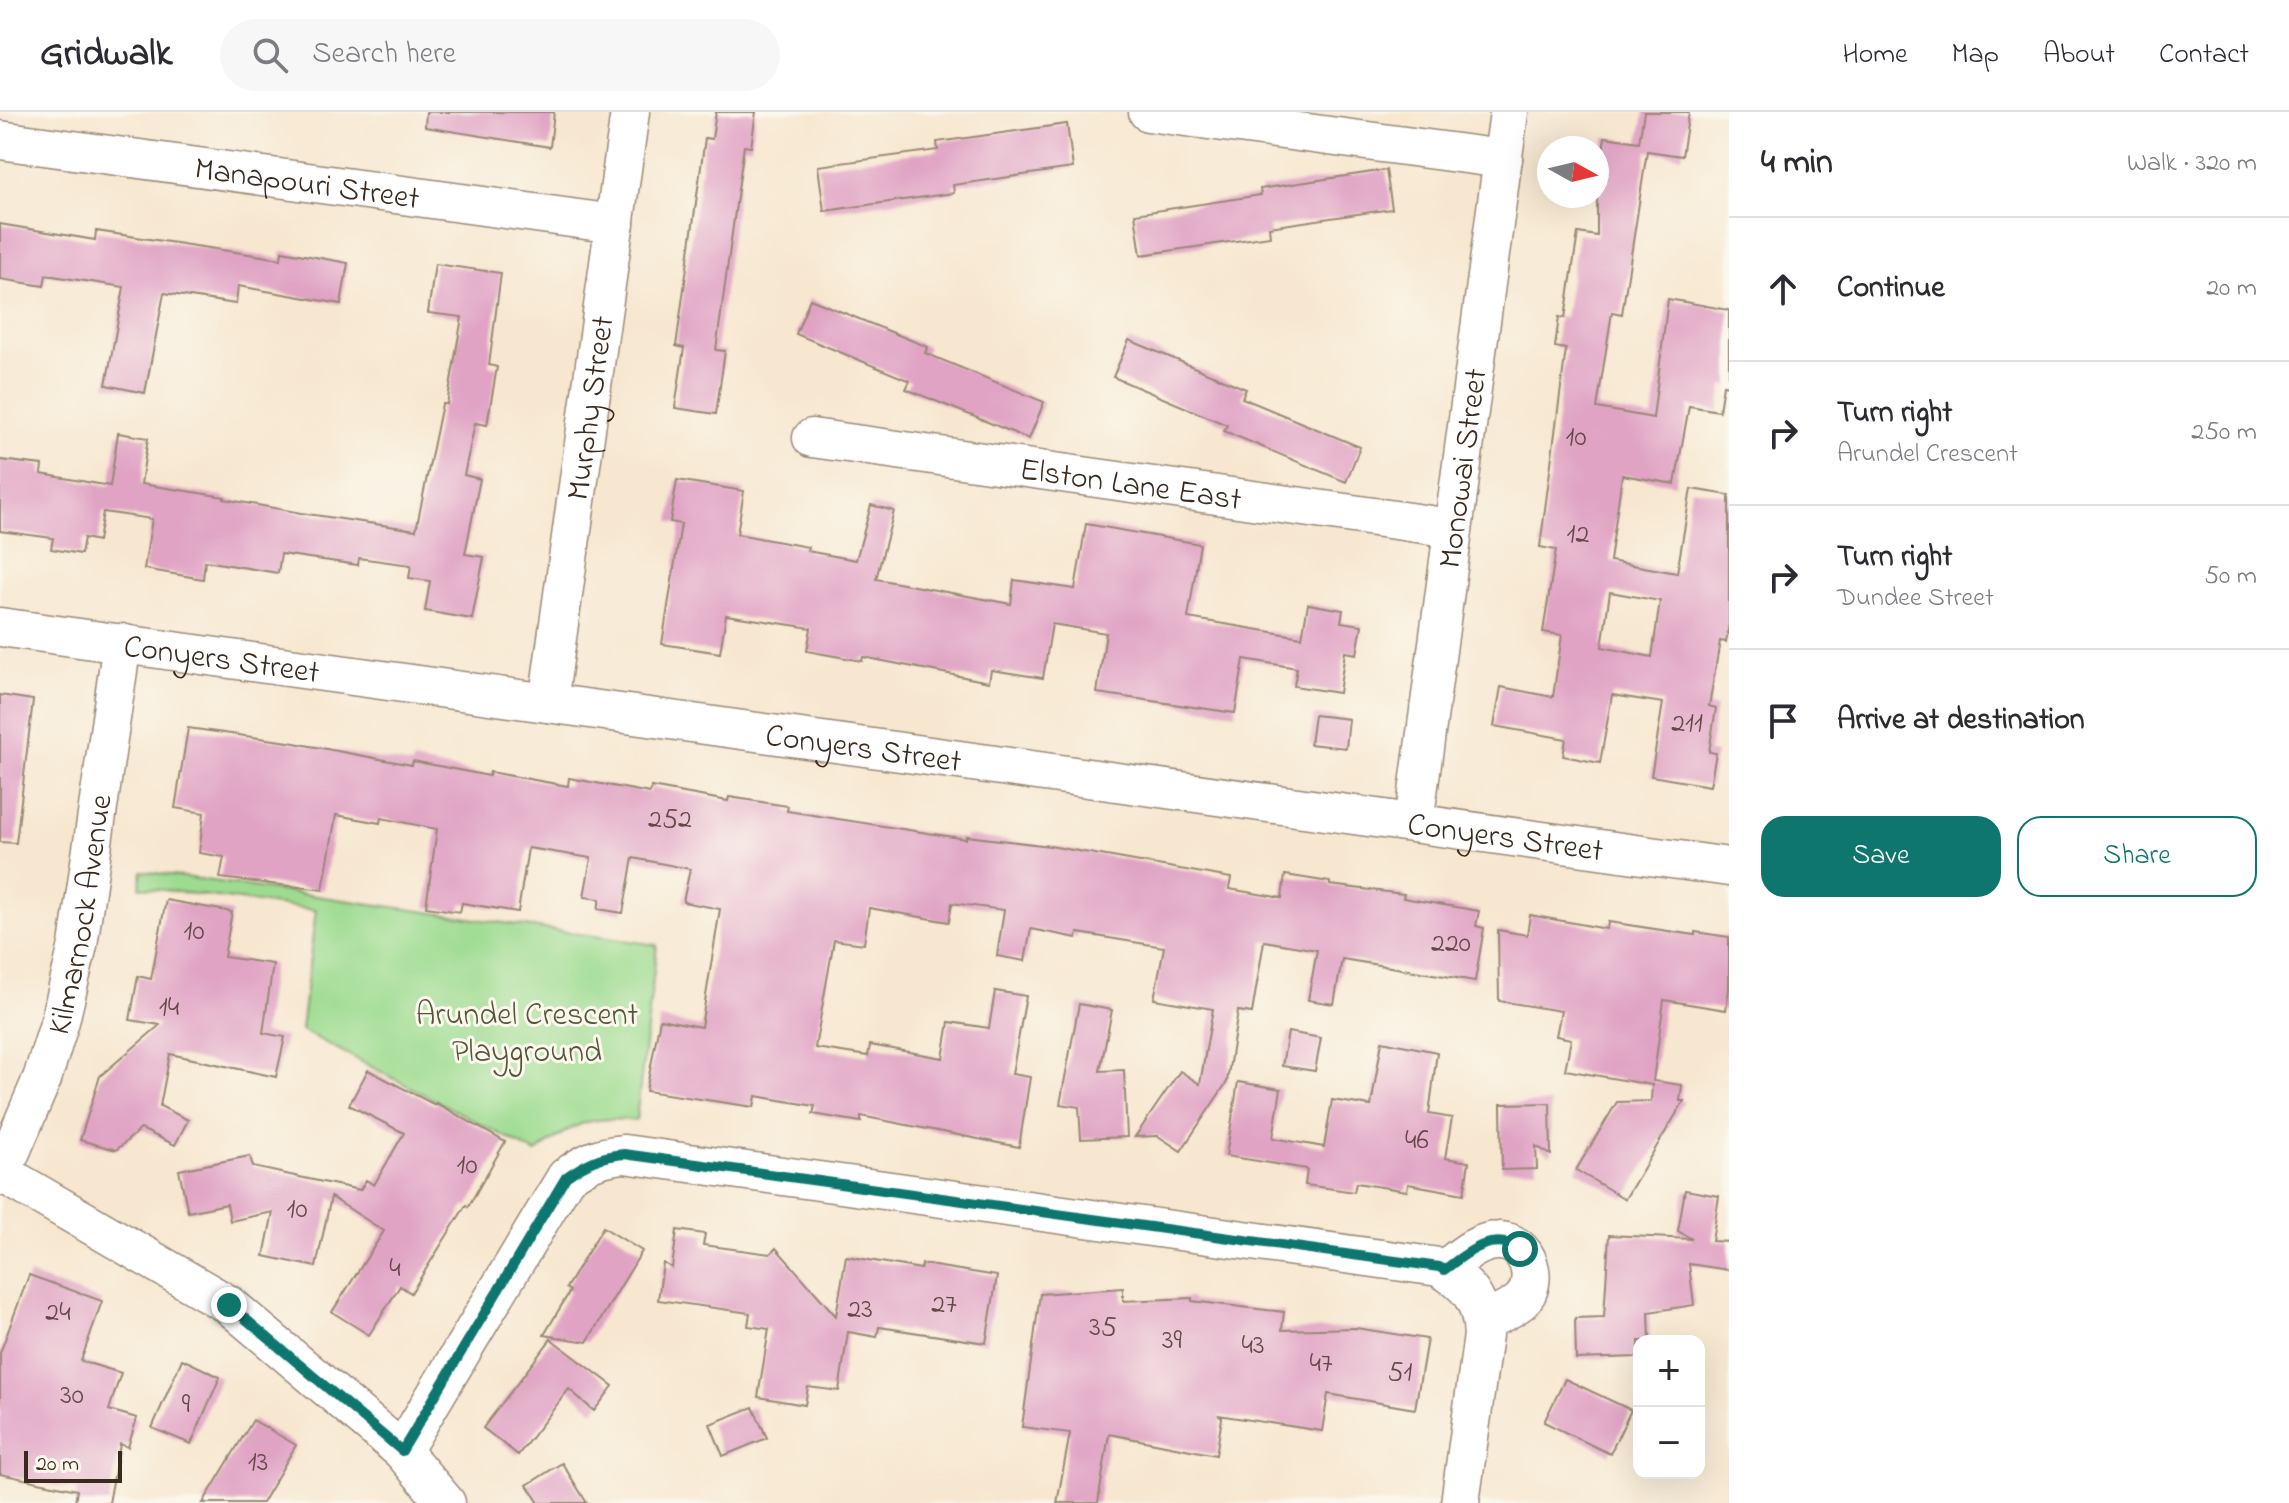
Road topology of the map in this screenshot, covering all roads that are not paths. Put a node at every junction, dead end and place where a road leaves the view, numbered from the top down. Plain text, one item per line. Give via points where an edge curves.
1 (630, 112) edge
2 (1148, 112) edge
3 (1509, 112) edge
4 (0, 140) edge
5 (1503, 159) junction
6 (615, 224) junction
7 (812, 438) dead end
8 (1452, 528) junction
9 (0, 627) edge
10 (122, 643) junction
11 (548, 703) junction
12 (1414, 823) junction
13 (1729, 867) edge
14 (1, 1175) edge
15 (1444, 1270) junction
16 (1483, 1322) junction
17 (402, 1451) junction
18 (446, 1503) edge
19 (1460, 1503) edge

1 - 6 street, Murphy Street
2 - 5 street
3 - 5 street, Monowai Street
4 - 6 street, Manapouri Street
5 - 8 street, Monowai Street
6 - 11 street, Murphy Street
7 - 8 street, Elston Lane East
8 - 12 street, Monowai Street
9 - 10 street, Conyers Street
10 - 11 street, Conyers Street
10 - 14 street, Kilmarnock Avenue via 78,945 42,1079
11 - 12 street, Conyers Street
12 - 13 street, Conyers Street
14 - 17 street via 229,1305
15 - 16 street via 1472,1293
15 - 16 street via 1487,1243 1499,1241 1520,1249 1530,1267 1523,1299
15 - 17 street via 606,1155 566,1177
16 - 19 street
17 - 18 street

